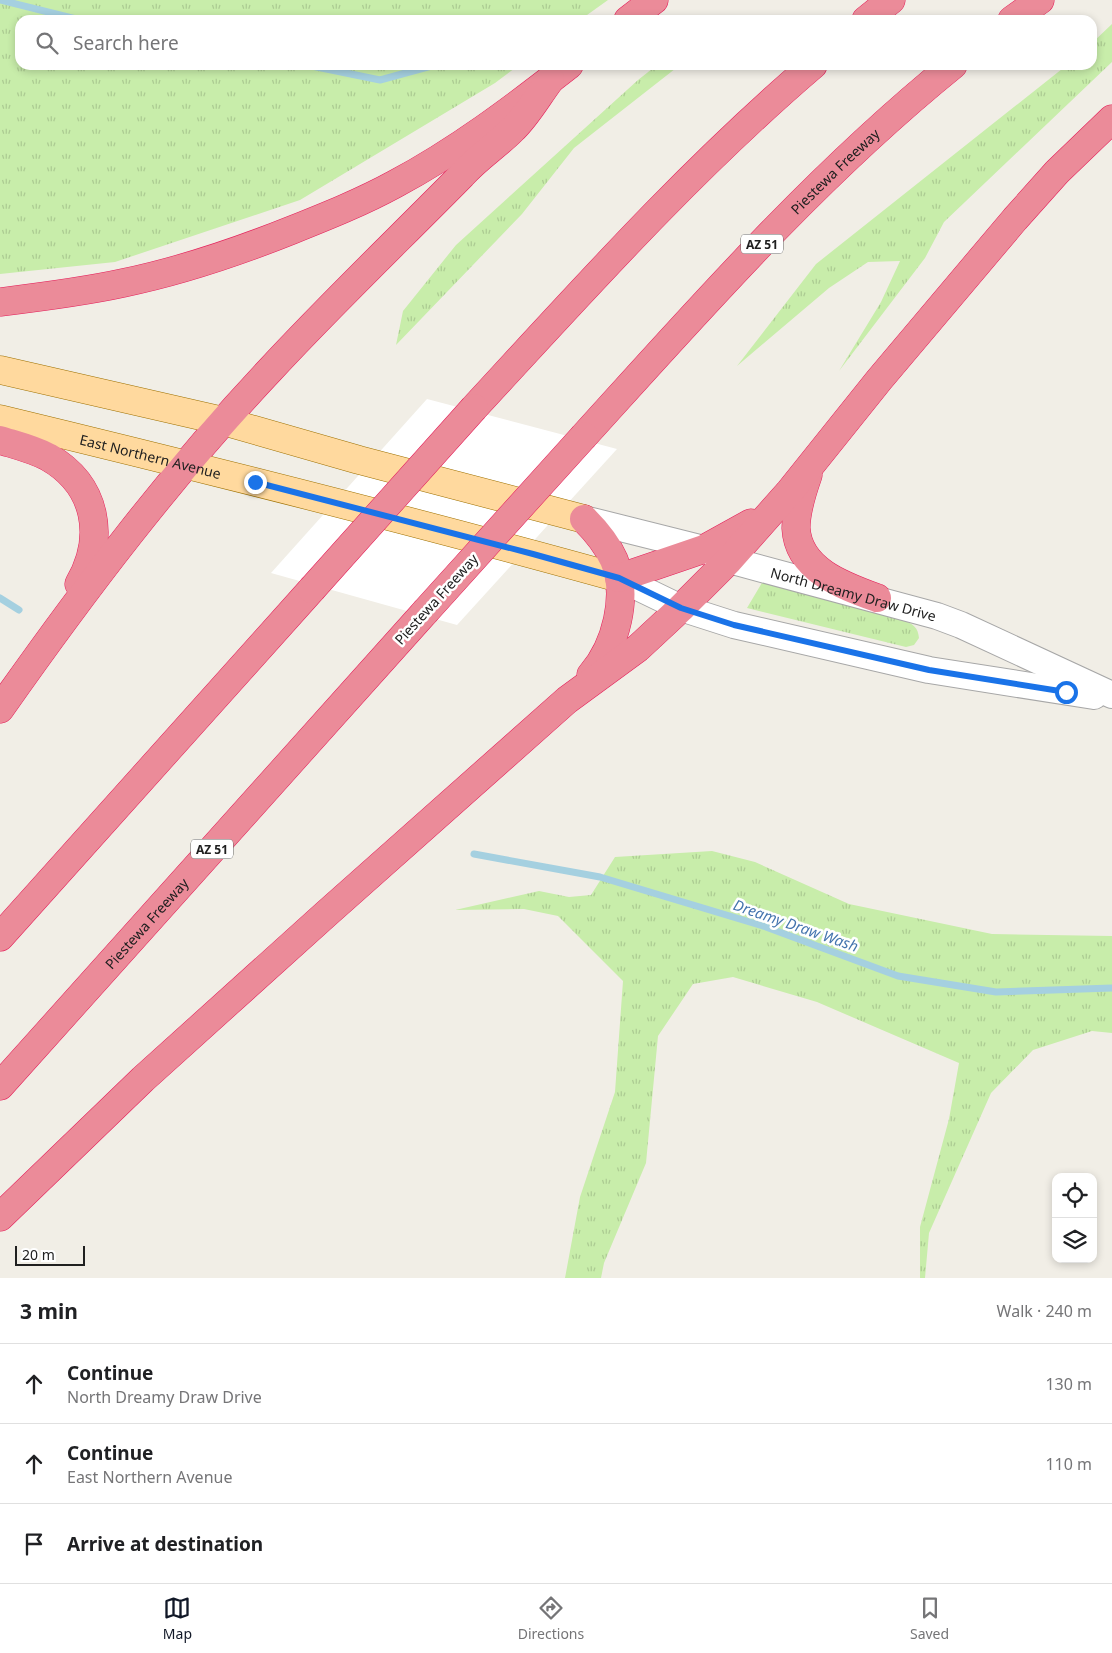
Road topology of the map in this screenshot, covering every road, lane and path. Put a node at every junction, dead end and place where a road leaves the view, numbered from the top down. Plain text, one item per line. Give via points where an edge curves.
1 (654, 0) edge
2 (891, 0) edge
3 (1040, 0) edge
4 (634, 15) edge
5 (872, 15) edge
6 (1019, 15) edge
7 (808, 70) edge
8 (947, 70) edge
9 (560, 72) edge
10 (1112, 119) edge
11 (0, 302) edge
12 (0, 370) edge
13 (0, 419) edge
14 (224, 421) junction
15 (0, 440) edge
16 (186, 464) junction
17 (811, 467) junction
18 (790, 491) junction
19 (584, 519) junction
20 (704, 549) junction
21 (729, 560) junction
22 (619, 578) junction
23 (877, 598) junction
24 (681, 608) junction
25 (39, 653) junction
26 (1112, 695) edge
27 (1112, 700) edge
28 (0, 709) edge
29 (556, 710) junction
30 (0, 938) edge
31 (0, 1086) edge
32 (0, 1217) edge

1 - 4 highway
2 - 5 highway
3 - 6 highway
7 - 30 highway, bridge via 642,228 474,408
8 - 31 highway, Piestewa Freeway / AZ 51, bridge via 900,109 777,228 701,308
9 - 11 highway via 423,168 368,198 305,225 168,273 60,295
9 - 14 highway via 514,129 464,172 282,357
10 - 17 highway via 1057,172 1015,219 879,380
12 - 14 main road
13 - 16 main road, East Northern Avenue
14 - 16 highway
14 - 19 main road
15 - 25 highway via 32,450 61,466 83,490 92,511 95,535 87,568
16 - 22 main road, East Northern Avenue
16 - 25 highway
17 - 18 highway
17 - 23 highway via 796,522 802,548 828,577
18 - 20 highway via 750,524
18 - 21 highway
19 - 20 street, North Dreamy Draw Drive
19 - 22 highway via 606,545
20 - 21 street, North Dreamy Draw Drive
20 - 22 highway
21 - 23 street, North Dreamy Draw Drive
21 - 24 highway
22 - 24 street
22 - 29 highway via 617,620 610,647 596,668
23 - 26 street, North Dreamy Draw Drive via 961,625
24 - 27 street via 734,625 929,670
24 - 29 highway via 638,648
25 - 28 highway
29 - 32 highway via 151,1072

